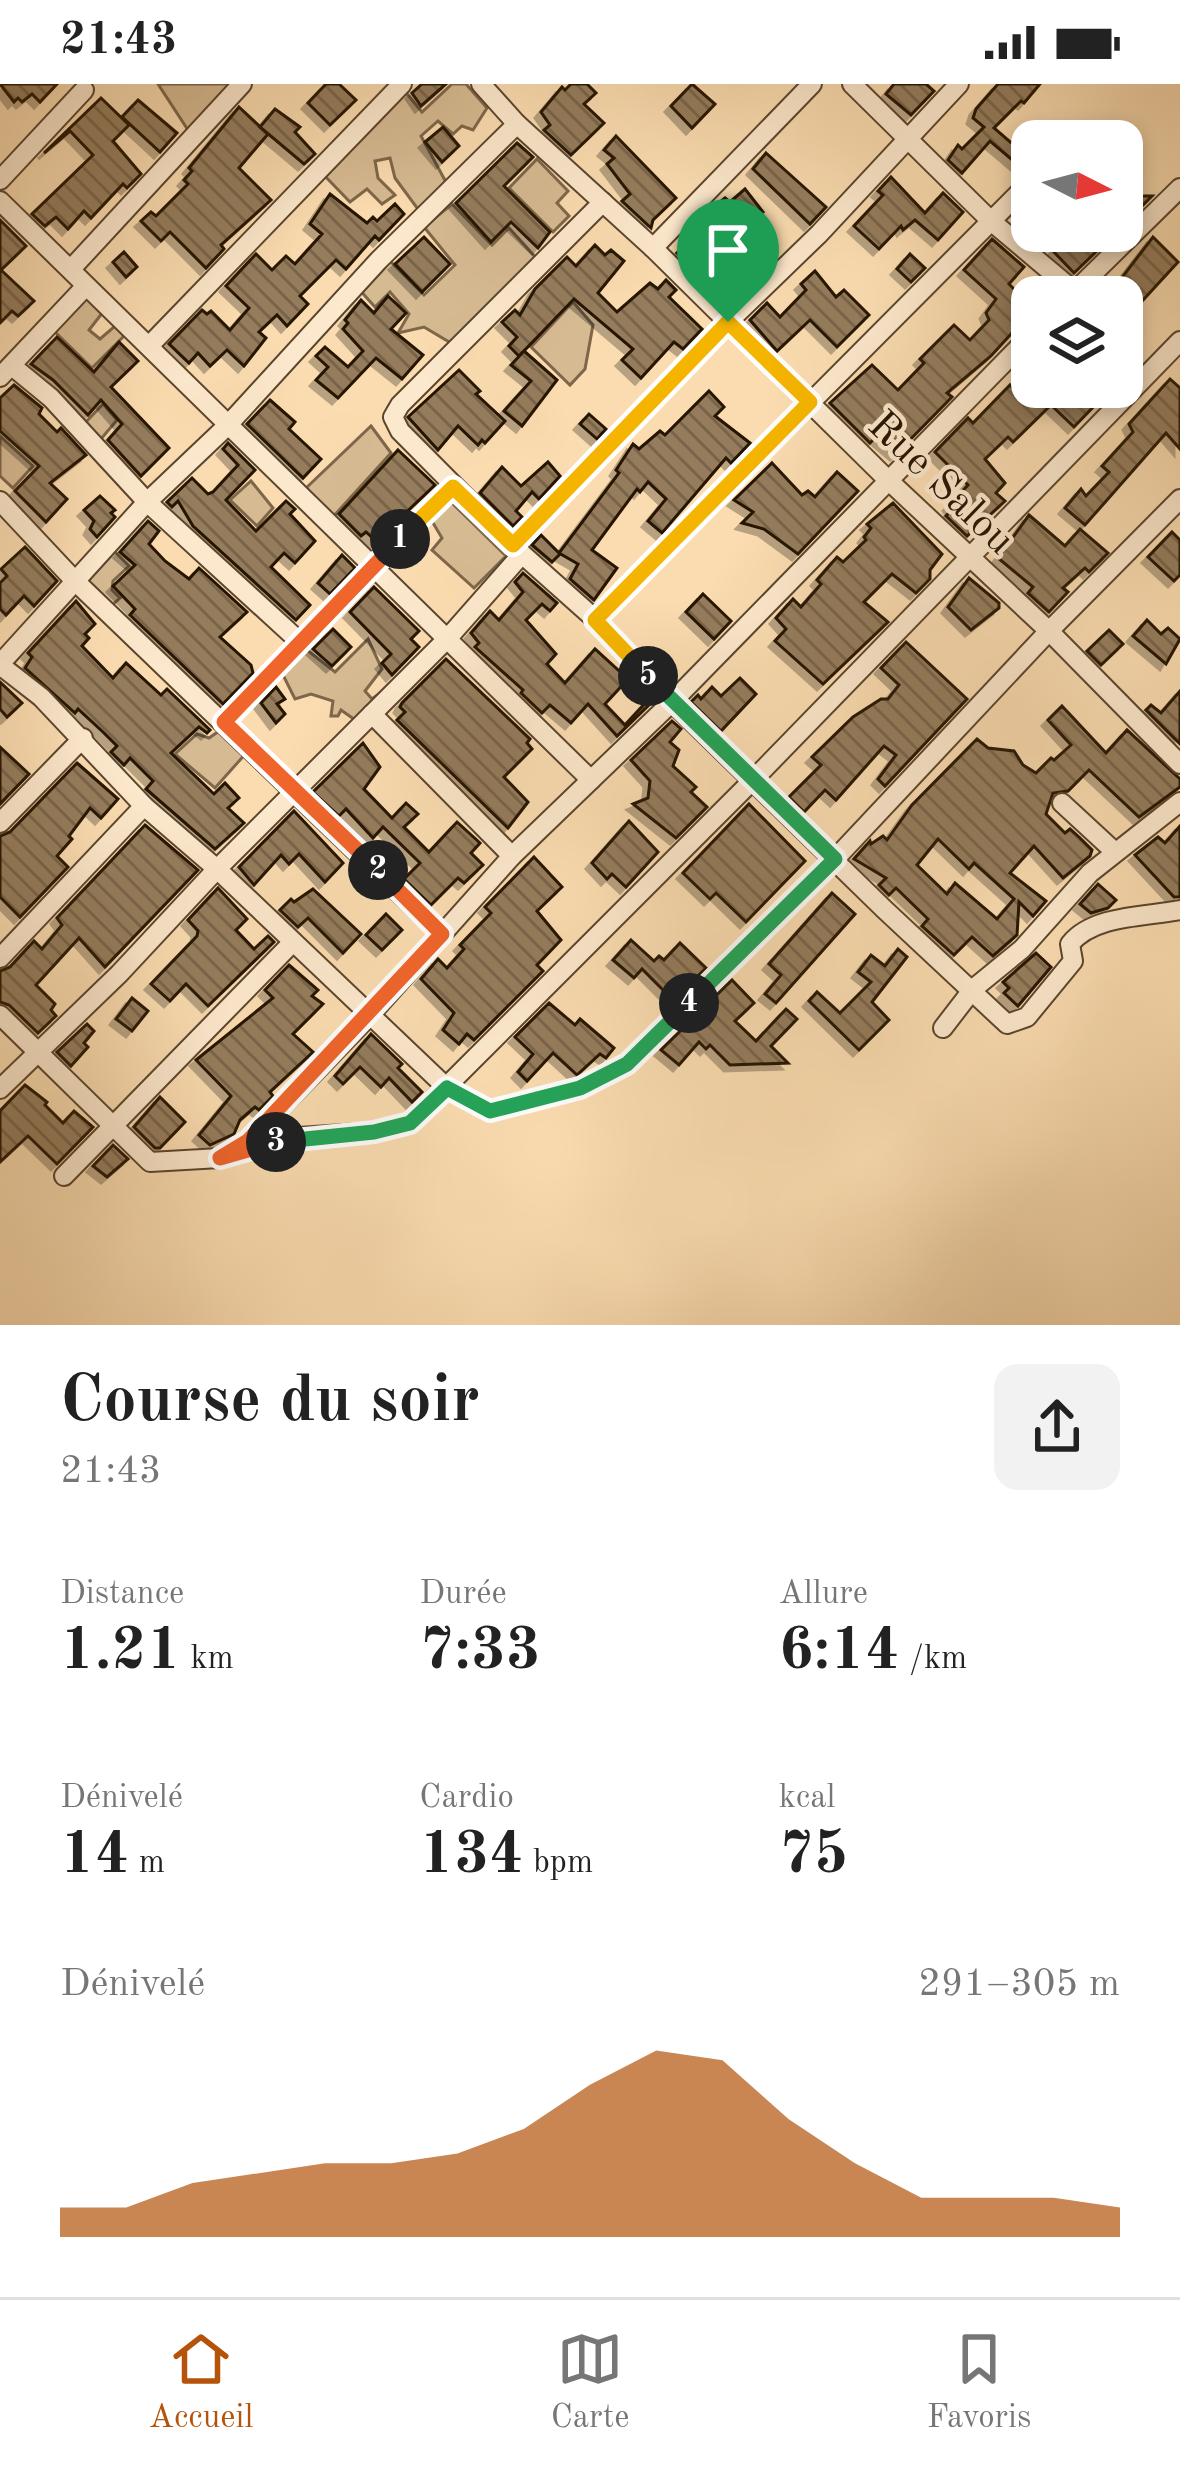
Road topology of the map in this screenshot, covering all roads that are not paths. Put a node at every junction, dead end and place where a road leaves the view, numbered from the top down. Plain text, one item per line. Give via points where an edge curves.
1 (242, 84) edge
2 (403, 84) edge
3 (482, 84) edge
4 (812, 84) edge
5 (852, 84) edge
6 (958, 84) edge
7 (84, 90) dead end
8 (517, 124) junction
9 (910, 139) junction
10 (0, 179) edge
11 (1180, 188) edge
12 (1011, 201) edge
13 (603, 202) junction
14 (2, 206) edge
15 (991, 221) junction
16 (653, 248) junction
17 (71, 269) junction
18 (1052, 276) edge
19 (1090, 276) edge
20 (86, 287) junction
21 (728, 322) junction
22 (1180, 341) edge
23 (151, 345) junction
24 (1011, 355) edge
25 (6, 371) edge
26 (810, 402) junction
27 (227, 426) junction
28 (887, 480) junction
29 (453, 487) junction
30 (1180, 500) edge
31 (0, 501) edge
32 (147, 502) junction
33 (517, 550) junction
34 (969, 556) junction
35 (372, 566) junction
36 (75, 581) junction
37 (595, 620) junction
38 (1048, 631) junction
39 (448, 638) junction
40 (300, 642) junction
41 (0, 665) edge
42 (672, 702) junction
43 (372, 714) junction
44 (224, 722) junction
45 (82, 738) junction
46 (1180, 764) edge
47 (591, 780) junction
48 (753, 780) junction
49 (297, 790) junction
50 (1180, 802) edge
51 (1062, 803) dead end
52 (144, 806) junction
53 (0, 824) edge
54 (1115, 852) junction
55 (512, 856) junction
56 (835, 859) junction
57 (217, 869) junction
58 (1180, 910) edge
59 (442, 934) junction
60 (293, 942) junction
61 (0, 958) edge
62 (973, 989) junction
63 (0, 1015) edge
64 (369, 1016) junction
65 (943, 1028) dead end
66 (35, 1051) junction
67 (447, 1088) junction
68 (0, 1089) edge
69 (110, 1126) junction
70 (220, 1158) junction
71 (64, 1176) dead end

1 - 17 street
2 - 23 street
3 - 8 street, Rue Salou
4 - 16 street
5 - 9 street
6 - 9 street
7 - 10 street
8 - 13 street, Rue Salou
8 - 27 street
9 - 15 street
9 - 21 street
11 - 19 street
12 - 15 street
13 - 16 street, Rue Salou
13 - 29 street via 395,410 400,431
14 - 17 street
15 - 18 street
15 - 26 street
16 - 21 street, Rue Salou
17 - 20 street
20 - 23 street
20 - 25 street
21 - 26 street, Rue Salou
21 - 33 street
22 - 34 street
23 - 27 street
24 - 28 street
25 - 32 street via 51,398
26 - 28 street, Rue Salou
26 - 37 street
27 - 32 street
27 - 35 street
28 - 34 street, Rue Salou
28 - 42 street
29 - 33 street
29 - 35 street
30 - 38 street
31 - 36 street
32 - 36 street
32 - 40 street
33 - 37 street
33 - 39 street
34 - 38 street, Rue Salou
34 - 48 street
35 - 39 street
35 - 40 street
36 - 41 street
36 - 44 street
37 - 42 street
38 - 46 street, Rue Salou
38 - 56 street
39 - 43 street
39 - 47 street
40 - 44 street
41 - 45 street
42 - 47 street
42 - 48 street
43 - 49 street
43 - 55 street
44 - 49 street
45 - 52 street
45 - 53 street
47 - 55 street
48 - 56 street
48 - 67 street
49 - 57 street
49 - 59 street
50 - 54 street
51 - 54 street
52 - 57 street
52 - 61 street
54 - 62 street
55 - 59 street
56 - 62 street
56 - 67 street via 627,1064 580,1088 490,1111
57 - 60 street
57 - 66 street
58 - 62 street via 1079,932 1070,944 1073,961 1027,1017 1007,1024
59 - 64 street
60 - 64 street
60 - 69 street
62 - 65 street
63 - 66 street
64 - 67 street
64 - 70 street via 248,1141
66 - 68 street
66 - 69 street
67 - 70 street via 410,1123 299,1137
69 - 70 street via 149,1162
69 - 71 street

